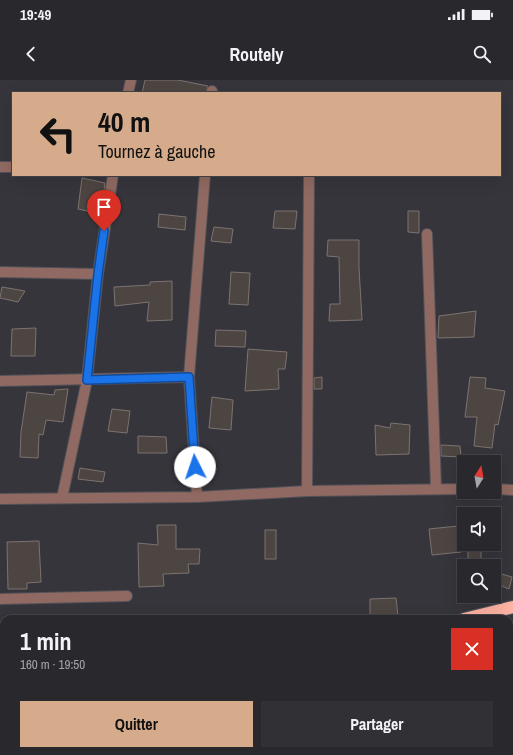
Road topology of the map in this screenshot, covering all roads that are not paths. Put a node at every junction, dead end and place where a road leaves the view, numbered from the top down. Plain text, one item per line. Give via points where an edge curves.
1 (131, 80) edge
2 (128, 92) edge
3 (0, 167) edge
4 (12, 167) edge
5 (113, 176) edge
6 (206, 176) edge
7 (309, 176) edge
8 (427, 234) dead end
9 (0, 272) edge
10 (98, 274) junction
11 (189, 377) junction
12 (87, 380) junction
13 (0, 381) edge
14 (436, 488) junction
15 (457, 489) edge
16 (501, 489) edge
17 (307, 490) junction
18 (513, 490) edge
19 (197, 497) junction
20 (62, 498) junction
21 (0, 499) edge
22 (127, 596) dead end
23 (0, 599) edge
24 (513, 607) edge
25 (480, 615) edge

1 - 2 street
3 - 4 street
5 - 10 street
6 - 11 street
7 - 17 street
8 - 14 street
9 - 10 street
10 - 12 street
11 - 12 street
11 - 19 street
12 - 13 street
12 - 20 street
14 - 15 street
14 - 17 street
16 - 18 street
17 - 19 street
19 - 20 street
20 - 21 street
22 - 23 street
24 - 25 highway

